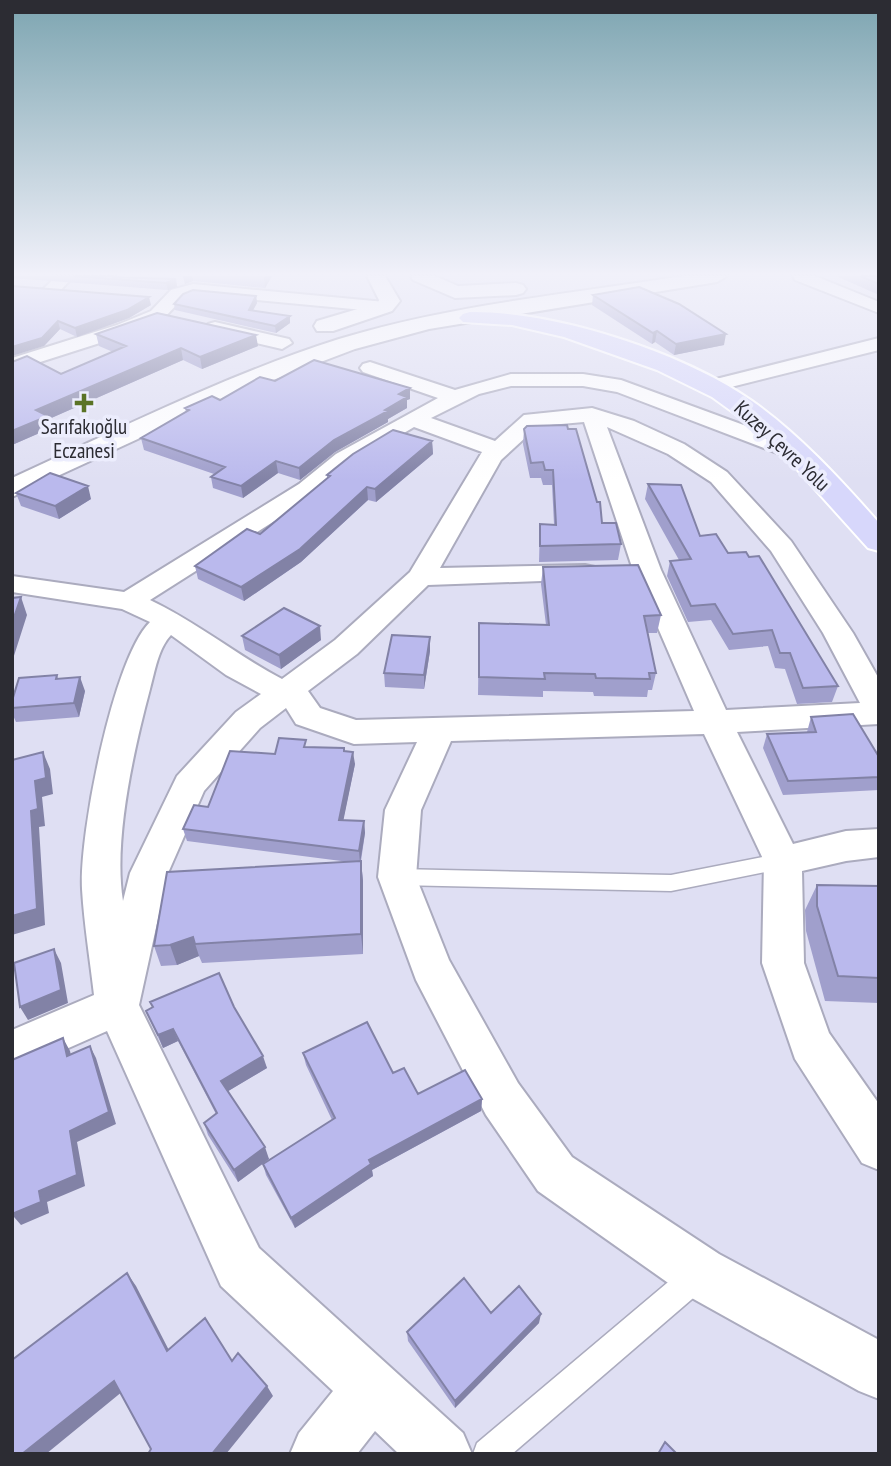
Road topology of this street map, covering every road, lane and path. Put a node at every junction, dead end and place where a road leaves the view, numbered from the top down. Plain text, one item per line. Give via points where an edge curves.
1 (76, 344) edge
2 (279, 344) edge
3 (346, 344) edge
4 (604, 344) edge
5 (877, 344) edge
6 (12, 365) edge
7 (370, 368) dead end
8 (711, 386) junction
9 (455, 397) junction
10 (592, 415) junction
11 (412, 419) junction
12 (98, 424) dead end
13 (498, 449) junction
14 (793, 451) junction
15 (12, 489) edge
16 (879, 542) edge
17 (626, 571) junction
18 (421, 577) junction
19 (12, 584) edge
20 (130, 601) junction
21 (169, 620) junction
22 (291, 690) junction
23 (879, 708) edge
24 (879, 713) edge
25 (715, 722) junction
26 (439, 730) junction
27 (879, 843) edge
28 (783, 862) junction
29 (397, 877) junction
30 (117, 1006) junction
31 (12, 1052) edge
32 (879, 1146) edge
33 (700, 1273) junction
34 (879, 1371) edge
35 (372, 1388) junction
36 (320, 1454) edge
37 (442, 1454) edge
38 (488, 1454) edge

1 - 6 street
2 - 12 main road
3 - 15 main road via 244,382
4 - 8 main road, Kuzey Çevre Yolu
5 - 8 street
7 - 9 street
8 - 14 main road, Kuzey Çevre Yolu via 742,405
9 - 11 street
9 - 14 street via 511,380 596,382 621,386
10 - 13 street via 532,420
10 - 17 street
10 - 23 street via 676,450 719,477 782,548 838,633
11 - 13 street
11 - 20 street
13 - 18 street
14 - 16 main road, Kuzey Çevre Yolu
17 - 18 street
17 - 25 street
18 - 22 street
19 - 20 street
20 - 21 street
21 - 22 street via 237,668 281,692
21 - 30 street via 146,649 121,734 107,809 101,887
22 - 26 street via 308,716 354,732
22 - 30 street via 248,720 189,785 149,873
24 - 25 street
25 - 26 street
25 - 28 street
26 - 29 street via 403,810
27 - 28 street
28 - 29 lane via 671,883
28 - 32 street via 783,963 787,975 811,1044
29 - 33 street via 431,967 502,1099 555,1174
30 - 31 street
30 - 35 street via 240,1267
33 - 34 street
33 - 38 lane
35 - 36 street
35 - 37 street

